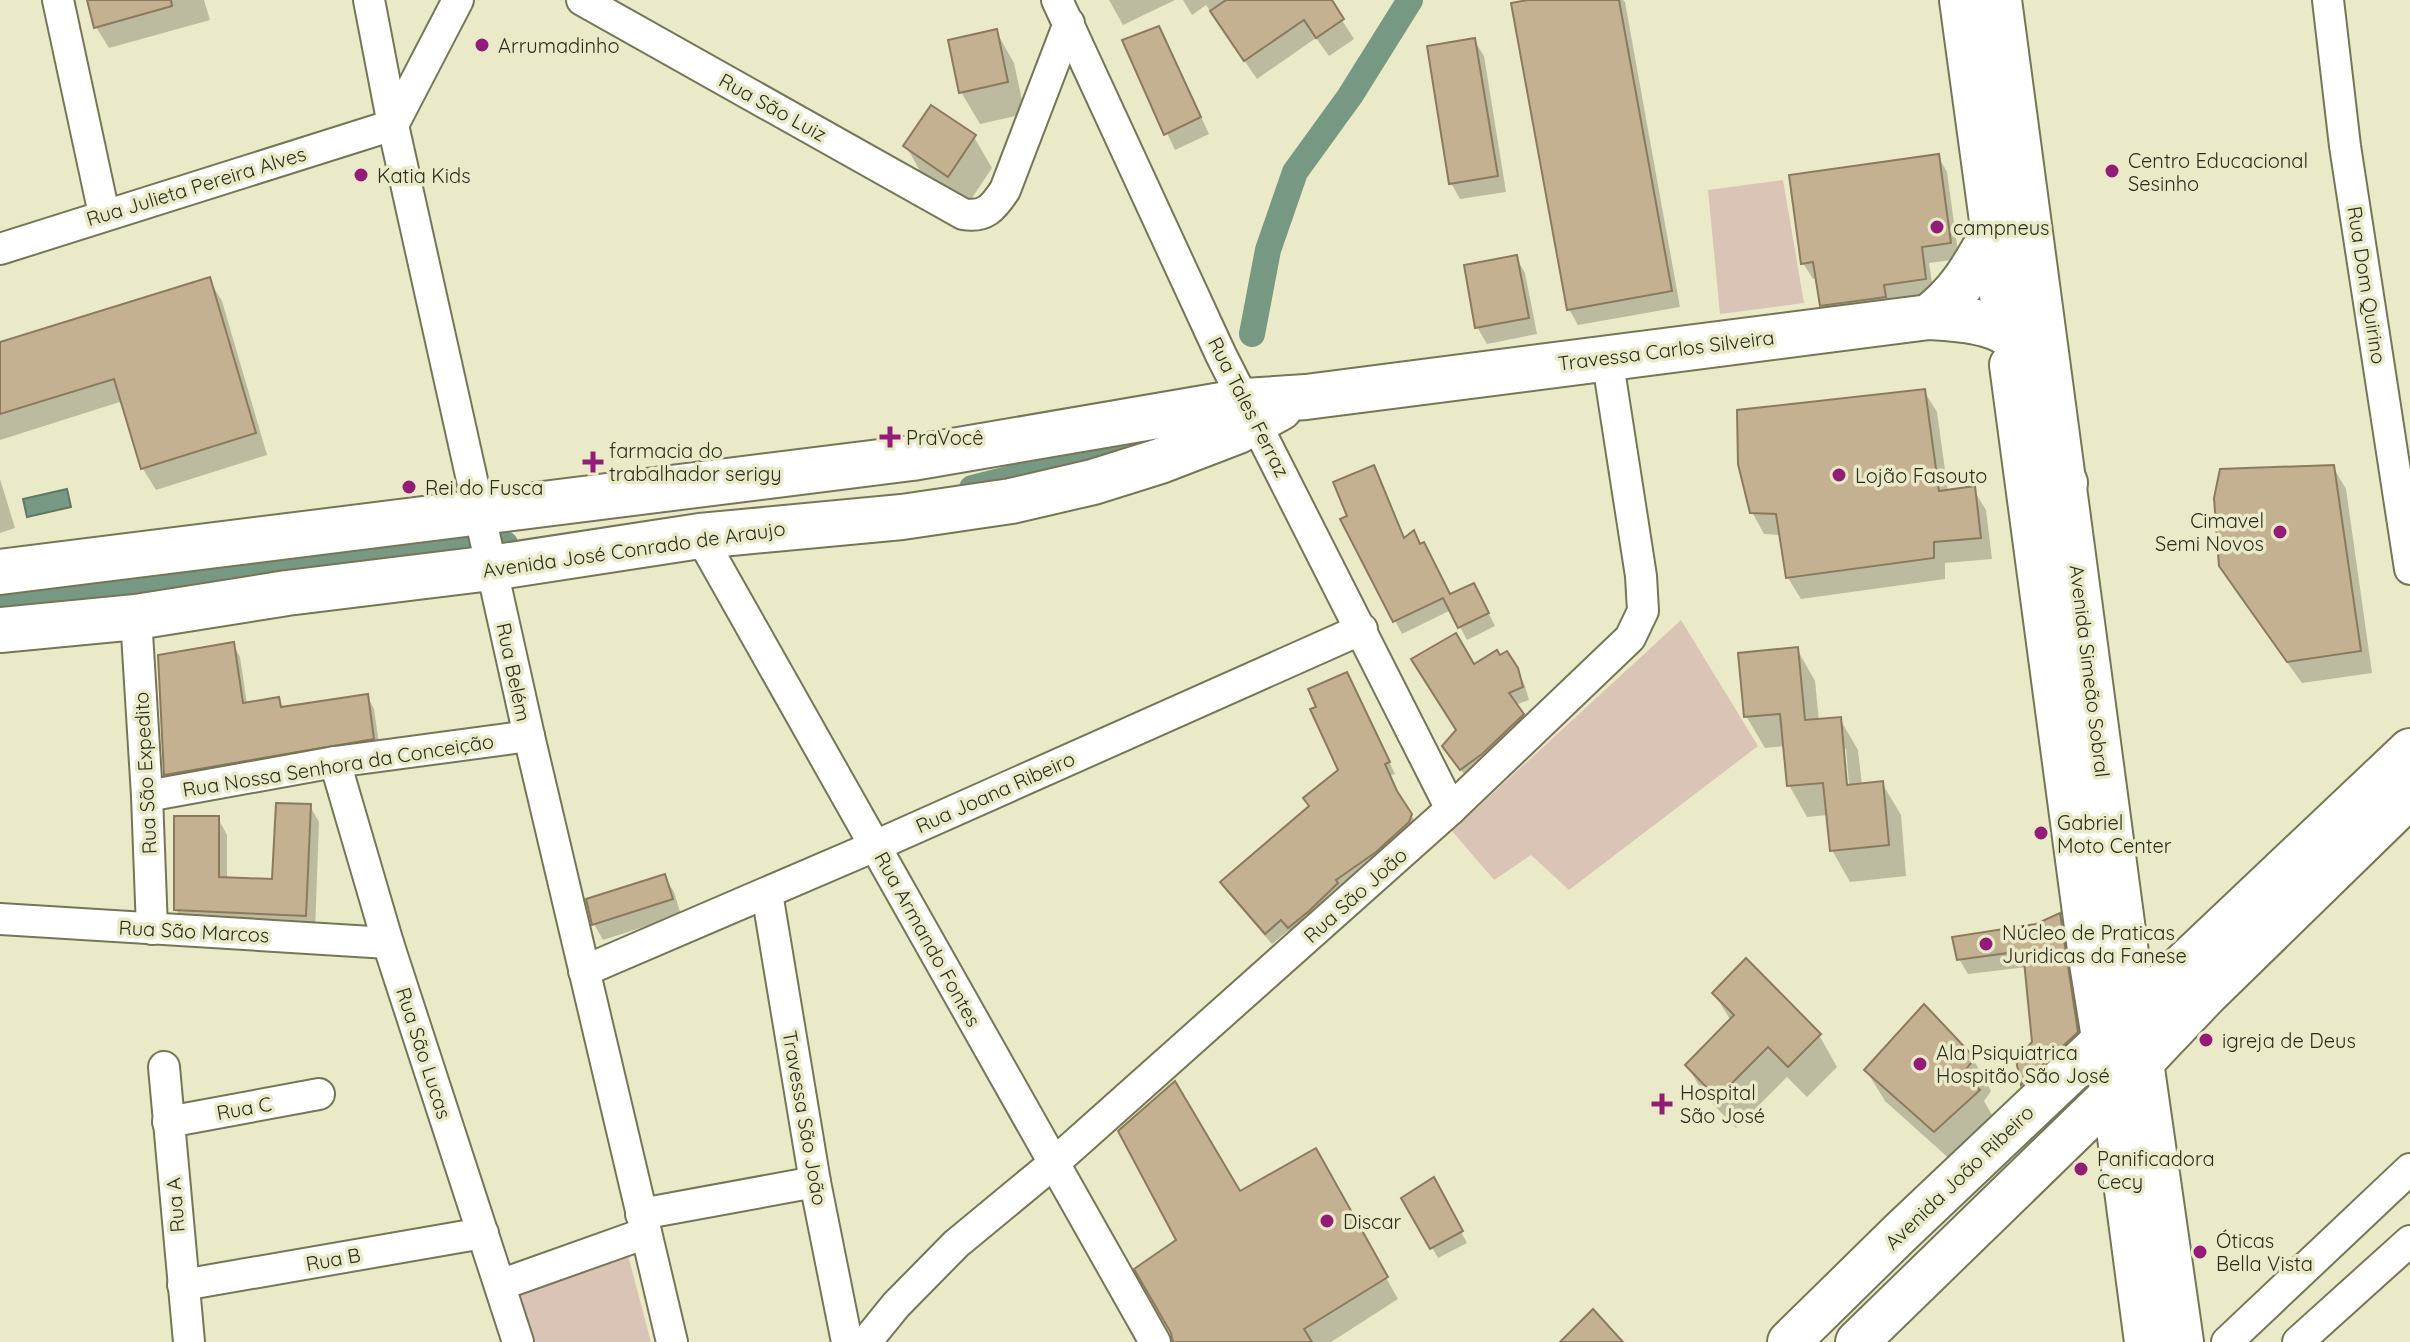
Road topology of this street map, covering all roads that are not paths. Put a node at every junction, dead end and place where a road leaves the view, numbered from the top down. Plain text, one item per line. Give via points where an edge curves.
1 (58, 0) edge
2 (369, 0) edge
3 (458, 0) edge
4 (582, 0) edge
5 (1962, 0) edge
6 (2000, 0) edge
7 (2328, 0) edge
8 (1063, 12) edge
9 (393, 125) junction
10 (104, 214) junction
11 (1993, 233) junction
12 (0, 249) edge
13 (1929, 317) junction
14 (2007, 331) junction
15 (1607, 357) junction
16 (1251, 411) junction
17 (2065, 483) junction
18 (481, 517) junction
19 (700, 536) junction
20 (241, 547) junction
21 (490, 564) junction
22 (2410, 569) edge
23 (0, 572) edge
24 (285, 590) junction
25 (136, 617) junction
26 (1362, 629) junction
27 (0, 630) edge
28 (529, 736) junction
29 (2410, 750) edge
30 (335, 762) junction
31 (147, 796) junction
32 (2410, 796) edge
33 (1451, 809) junction
34 (875, 846) junction
35 (767, 893) junction
36 (0, 919) edge
37 (152, 929) junction
38 (388, 943) junction
39 (584, 971) junction
40 (2135, 1013) junction
41 (2102, 1040) junction
42 (2142, 1061) junction
43 (164, 1067) dead end
44 (319, 1094) dead end
45 (2112, 1094) junction
46 (168, 1122) junction
47 (1054, 1163) junction
48 (2410, 1169) edge
49 (815, 1182) junction
50 (643, 1224) junction
51 (483, 1233) junction
52 (2410, 1241) edge
53 (183, 1285) junction
54 (500, 1285) junction
55 (189, 1342) edge
56 (518, 1342) edge
57 (672, 1342) edge
58 (847, 1342) edge
59 (866, 1342) edge
60 (1155, 1342) edge
61 (1789, 1342) edge
62 (1857, 1342) edge
63 (2146, 1342) edge
64 (2182, 1342) edge
65 (2227, 1342) edge
66 (2298, 1342) edge

1 - 10 street
2 - 9 street, Rua Belém
3 - 9 street
4 - 8 street, Rua São Luiz via 963,214 975,216 986,213 1005,190
5 - 11 main road, Avenida Simeão Sobral
6 - 17 main road, Avenida Simeão Sobral
7 - 22 street, Rua Dom Quirino
8 - 16 street, Rua Tales Ferraz
9 - 10 street, Rua Julieta Pereira Alves
9 - 18 street, Rua Belém
10 - 12 street, Rua Julieta Pereira Alves
11 - 13 main road via 1961,287
11 - 14 main road, Avenida Simeão Sobral
13 - 14 main road via 1961,318
13 - 15 main road, Travessa Carlos Silveira
14 - 17 main road via 2026,352 2033,370 2046,454 2053,476
14 - 41 main road, Avenida Simeão Sobral
15 - 16 main road, Travessa Carlos Silveira via 1297,398
15 - 33 street, Rua São João via 1643,611 1624,645
16 - 18 main road
16 - 19 main road, Avenida José Conrado de Araujo via 1199,447 1093,482 1011,501
16 - 26 street, Rua Tales Ferraz
17 - 40 main road, Avenida Simeão Sobral
18 - 20 main road
18 - 21 street, Rua Belém
19 - 21 main road, Avenida José Conrado de Araujo
19 - 34 street, Rua Armando Fontes
20 - 23 main road
20 - 24 main road
21 - 24 main road, Avenida José Conrado de Araujo
21 - 28 street, Rua Belém
24 - 25 main road, Avenida José Conrado de Araujo
25 - 27 main road, Avenida José Conrado de Araujo
25 - 31 street, Rua São Expedito
26 - 33 street, Rua Tales Ferraz
26 - 34 street, Rua Joana Ribeiro
28 - 30 street, Rua Nossa Senhora da Conceição
28 - 39 street, Rua Belém
29 - 40 main road, Avenida João Ribeiro
30 - 31 street, Rua Nossa Senhora da Conceição
30 - 38 street, Rua São Lucas
31 - 37 street, Rua São Expedito
32 - 42 main road
33 - 47 street, Rua São João
34 - 35 street, Rua Joana Ribeiro
34 - 47 street, Rua Armando Fontes
35 - 39 street, Rua Joana Ribeiro
35 - 49 street, Travessa São João
36 - 37 street, Rua São Marcos
37 - 38 street, Rua São Marcos
38 - 51 street, Rua São Lucas
39 - 50 street, Rua Belém
40 - 41 main road, Avenida João Ribeiro
40 - 42 main road, Avenida Simeão Sobral
41 - 45 main road, Avenida Simeão Sobral
41 - 61 main road, Avenida João Ribeiro
42 - 45 main road
42 - 64 main road, Avenida Simeão Sobral
43 - 46 street, Rua A
44 - 46 street, Rua C
45 - 62 main road
45 - 63 main road, Avenida Simeão Sobral
46 - 53 street, Rua A
47 - 59 street, Rua São João via 956,1244
47 - 60 street, Rua Armando Fontes
48 - 65 street
49 - 50 street
49 - 58 street, Travessa São João
50 - 54 street
50 - 57 street, Rua Belém
51 - 53 street, Rua B
51 - 54 street, Rua São Lucas
52 - 66 street
53 - 55 street, Rua A
54 - 56 street, Rua São Lucas

